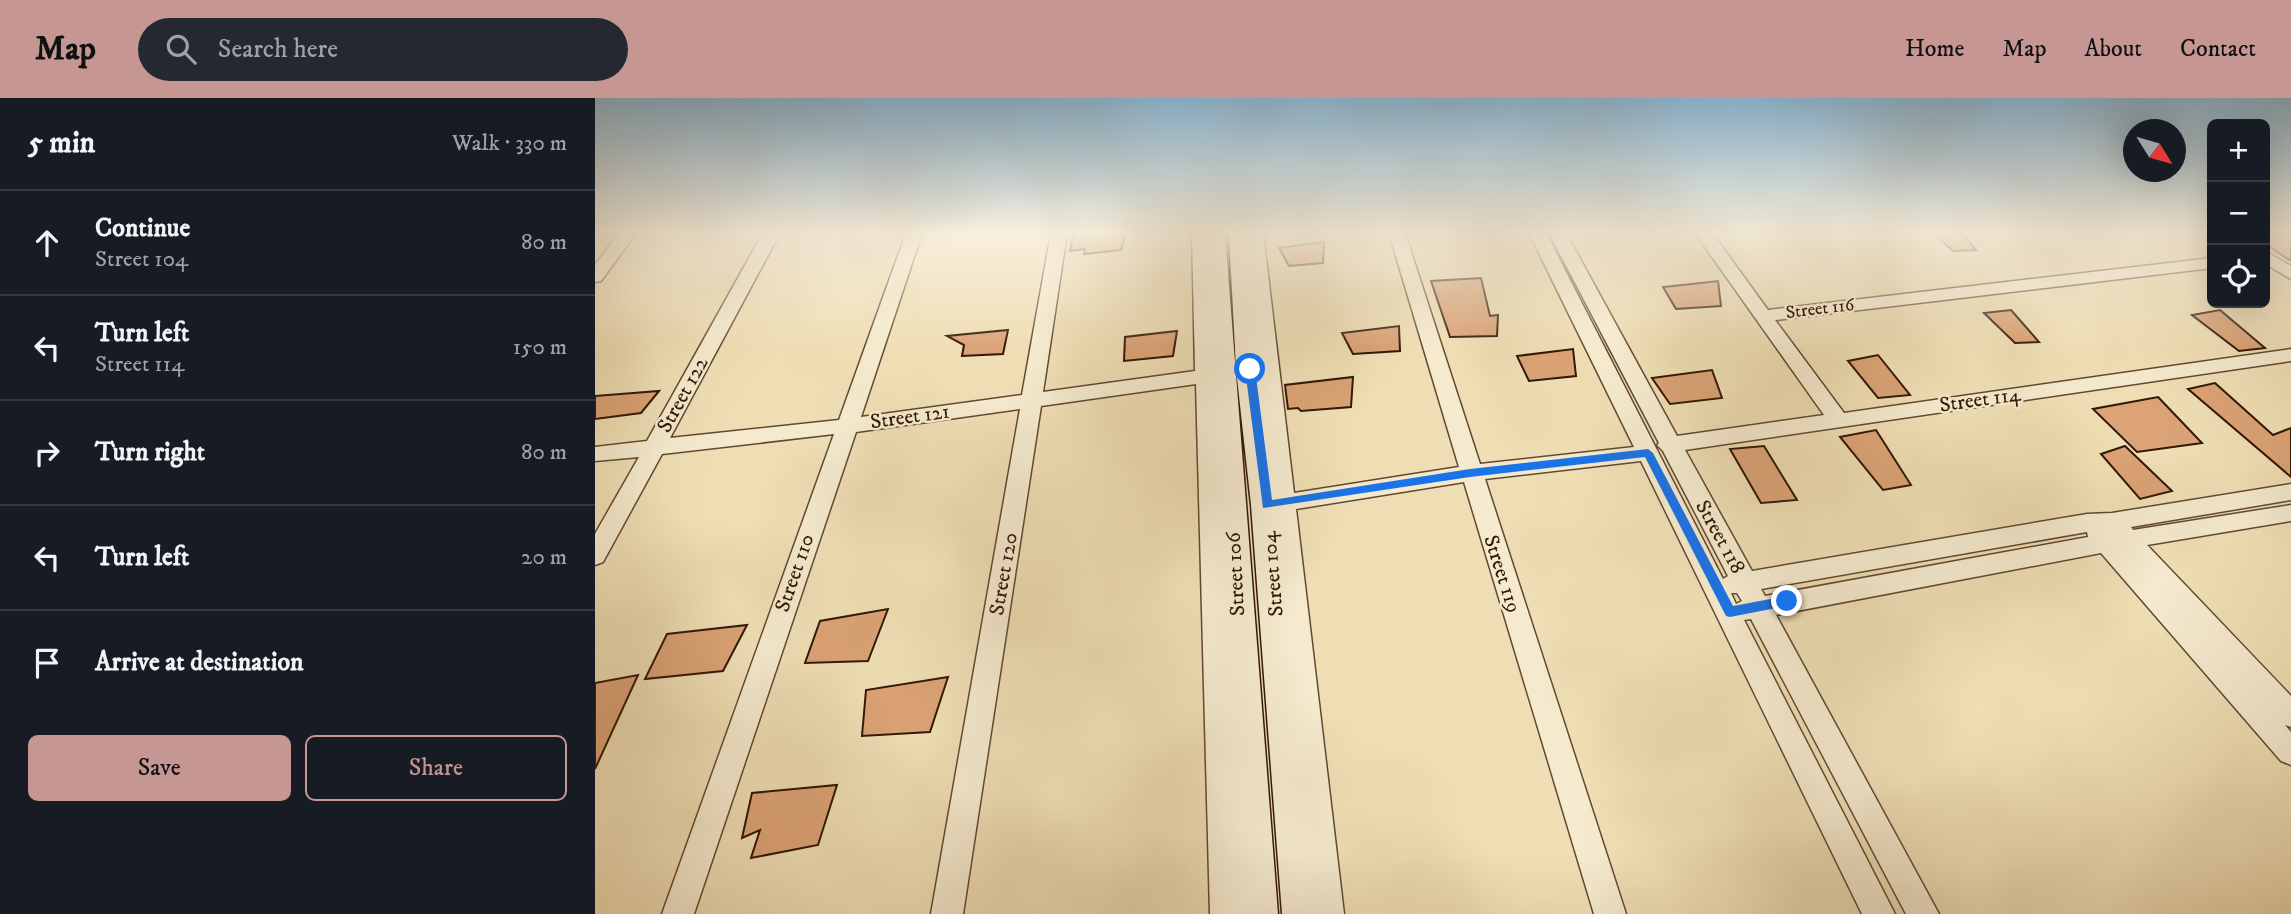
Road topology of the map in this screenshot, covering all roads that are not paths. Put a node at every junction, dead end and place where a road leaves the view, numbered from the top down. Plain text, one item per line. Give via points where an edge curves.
1 (751, 271) edge
2 (901, 271) edge
3 (1053, 271) edge
4 (1204, 271) edge
5 (1214, 271) edge
6 (1250, 271) edge
7 (1409, 271) edge
8 (1558, 271) edge
9 (1575, 271) edge
10 (1730, 271) edge
11 (2143, 271) edge
12 (1251, 274) joint
13 (1761, 316) junction
14 (2291, 355) edge
15 (1215, 375) junction
16 (1033, 401) junction
17 (1838, 420) junction
18 (846, 426) junction
19 (655, 447) junction
20 (1658, 449) junction
21 (595, 454) edge
22 (1470, 473) junction
23 (2291, 492) edge
24 (1275, 504) junction
25 (2291, 513) edge
26 (2108, 532) junction
27 (1223, 536) junction
28 (595, 556) edge
29 (1746, 582) junction
30 (1716, 587) junction
31 (1758, 607) junction
32 (1730, 612) junction
33 (2291, 714) edge
34 (1287, 730) junction
35 (1245, 740) junction
36 (2291, 752) edge
37 (678, 914) edge
38 (947, 914) edge
39 (1226, 914) edge
40 (1256, 914) edge
41 (1304, 914) edge
42 (1328, 914) edge
43 (1610, 914) edge
44 (1879, 914) edge
45 (1923, 914) edge

1 - 19 street, Street 122
2 - 18 street, Street 110
3 - 16 street, Street 120
4 - 15 street
5 - 15 street, Street 106
6 - 12 street, Street 104
7 - 22 street, Street 119
8 - 20 street
9 - 20 street, Street 118
10 - 13 street
11 - 13 street, Street 116
12 - 24 street, Street 104 via 1250,369
13 - 17 street
14 - 17 street, Street 114
15 - 16 street, Street 121
15 - 27 street, Street 106
16 - 18 street, Street 121
16 - 38 street, Street 120
17 - 20 street, Street 114
18 - 19 street, Street 121
18 - 37 street, Street 110
19 - 21 street, Street 121
19 - 28 street, Street 122
20 - 22 street, Street 114
20 - 29 street, Street 118
20 - 30 street
22 - 24 street, Street 114
22 - 43 street, Street 119
23 - 26 street
24 - 34 street, Street 104
24 - 42 street
25 - 26 street
26 - 29 street
26 - 31 street
26 - 33 street
26 - 36 street
27 - 35 street, Street 106
27 - 39 street
29 - 30 street
29 - 31 street, Street 118
30 - 32 street
31 - 32 street
31 - 45 street, Street 118
32 - 44 street
34 - 35 street
34 - 41 street, Street 104
35 - 40 street, Street 106

